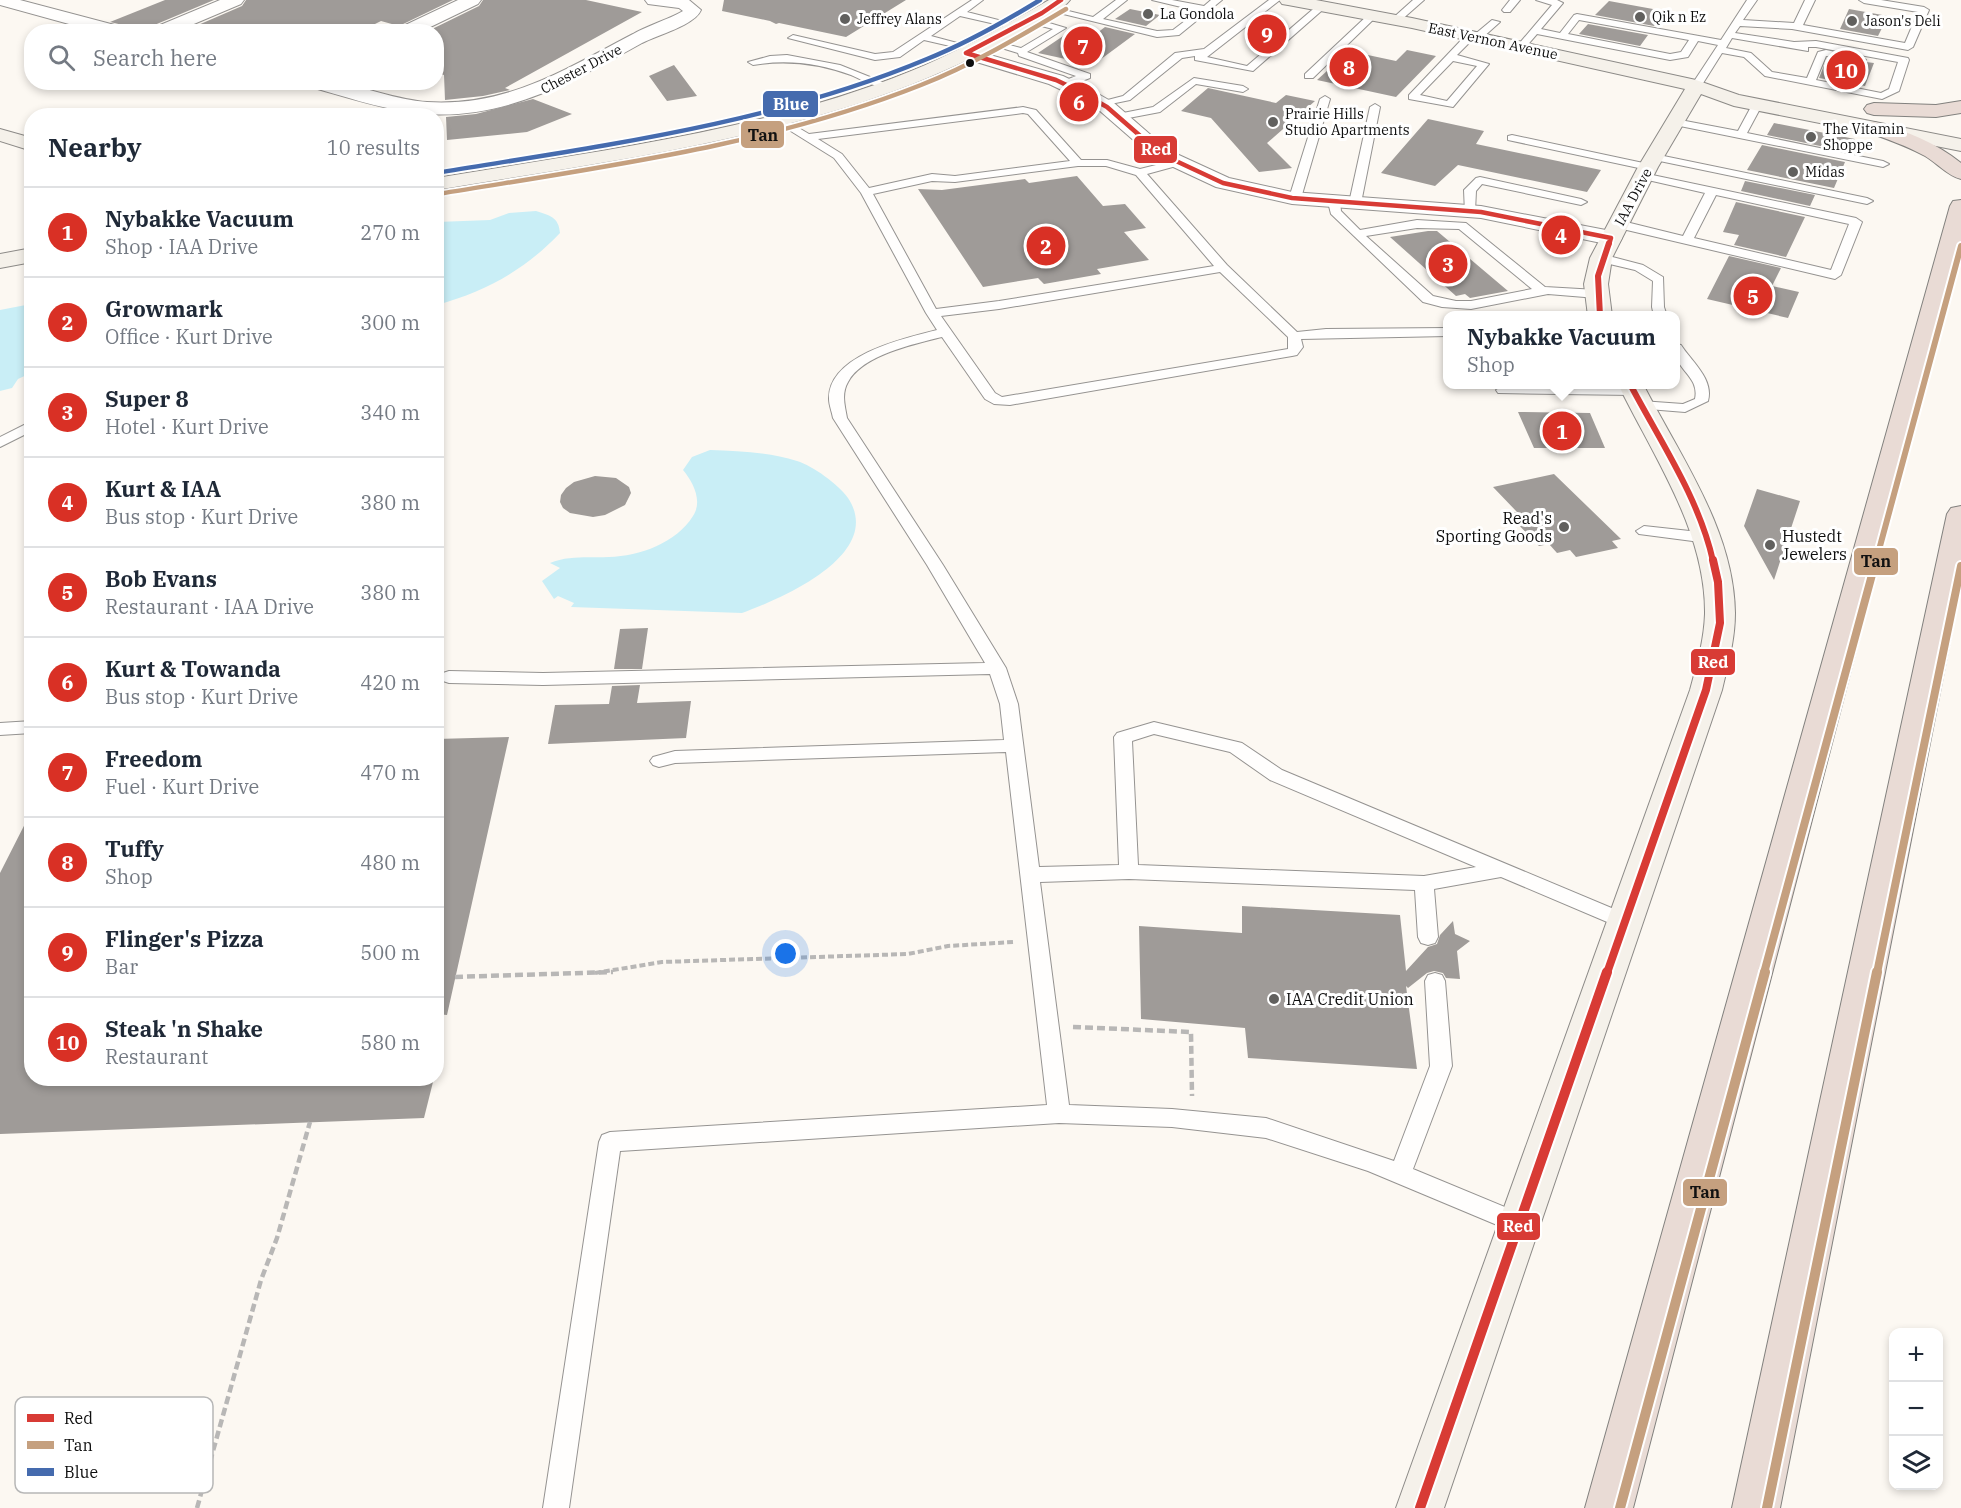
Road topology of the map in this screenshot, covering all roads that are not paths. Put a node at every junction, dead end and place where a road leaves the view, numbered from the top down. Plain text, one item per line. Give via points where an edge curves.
1 (0, 0) edge
2 (235, 0) edge
3 (472, 0) edge
4 (654, 0) edge
5 (978, 0) edge
6 (1122, 0) edge
7 (1157, 0) edge
8 (1217, 0) edge
9 (1275, 0) edge
10 (1288, 0) edge
11 (1419, 0) edge
12 (1515, 0) edge
13 (1541, 0) edge
14 (1752, 0) edge
15 (1810, 0) edge
16 (1864, 0) edge
17 (1054, 4) edge
18 (1322, 6) junction
19 (1205, 9) junction
20 (1507, 10) dead end
21 (959, 13) junction
22 (1372, 16) junction
23 (1096, 19) junction
24 (1396, 20) junction
25 (1495, 22) dead end
26 (1023, 23) junction
27 (1738, 23) junction
28 (90, 24) edge
29 (178, 24) edge
30 (422, 24) edge
31 (1797, 27) junction
32 (1534, 31) junction
33 (1562, 36) junction
34 (923, 37) junction
35 (1474, 37) junction
36 (793, 38) dead end
37 (1695, 38) junction
38 (1724, 43) junction
39 (1606, 45) junction
40 (1794, 45) junction
41 (1521, 47) junction
42 (975, 48) junction
43 (1206, 52) junction
44 (1826, 53) junction
45 (1450, 57) junction
46 (1028, 60) junction
47 (753, 63) dead end
48 (1592, 63) junction
49 (1903, 63) junction
50 (1309, 76) dead end
51 (1810, 82) junction
52 (885, 85) junction
53 (1696, 86) junction
54 (1243, 89) dead end
55 (345, 90) edge
56 (1325, 99) dead end
57 (1757, 105) junction
58 (1122, 107) junction
59 (1375, 107) dead end
60 (1961, 107) edge
61 (1143, 112) junction
62 (1874, 119) junction
63 (778, 120) junction
64 (1675, 122) junction
65 (1961, 126) edge
66 (0, 135) edge
67 (1741, 135) junction
68 (811, 137) junction
69 (1512, 138) dead end
70 (24, 142) edge
71 (1961, 145) edge
72 (1078, 163) junction
73 (1176, 163) junction
74 (1882, 164) dead end
75 (1648, 167) junction
76 (1961, 173) edge
77 (1140, 174) junction
78 (444, 183) edge
79 (1712, 191) junction
80 (866, 192) junction
81 (1295, 198) junction
82 (1867, 201) dead end
83 (1581, 202) dead end
84 (1345, 203) junction
85 (1961, 206) edge
86 (1469, 211) junction
87 (1357, 234) junction
88 (1610, 240) junction
89 (1687, 240) junction
90 (24, 256) edge
91 (0, 261) edge
92 (1223, 267) junction
93 (1542, 291) junction
94 (1598, 305) edge
95 (1660, 311) edge
96 (932, 313) junction
97 (945, 332) junction
98 (1443, 332) edge
99 (1294, 336) junction
100 (1680, 353) edge
101 (1503, 390) dead end
102 (1635, 393) edge
103 (24, 430) edge
104 (0, 443) edge
105 (1961, 514) edge
106 (1644, 531) dead end
107 (1708, 538) junction
108 (997, 668) junction
109 (449, 677) dead end
110 (24, 728) edge
111 (0, 729) edge
112 (1014, 746) junction
113 (659, 762) dead end
114 (1501, 870) junction
115 (1129, 872) junction
116 (1030, 875) junction
117 (1424, 884) junction
118 (1626, 922) junction
119 (1428, 937) dead end
120 (1435, 981) dead end
121 (1059, 1114) junction
122 (1400, 1174) junction
123 (1521, 1224) junction
124 (556, 1508) edge
125 (1420, 1508) edge
126 (1609, 1508) edge
127 (1756, 1508) edge

1 - 28 street
2 - 29 street
3 - 30 street
4 - 55 street, Chester Drive via 684,4 691,8 690,15 658,27 543,90 504,103 459,108 406,106
5 - 21 lane
6 - 23 lane
7 - 19 lane
8 - 19 lane
9 - 43 lane
10 - 18 main road, East Vernon Avenue
11 - 24 lane
12 - 20 lane
13 - 32 lane via 1558,3
14 - 27 lane
15 - 31 lane
16 - 31 lane via 1924,10 1908,47
17 - 23 lane
17 - 26 main road
18 - 22 main road, East Vernon Avenue
18 - 43 lane via 1249,69 1199,58
19 - 23 lane via 1176,33 1157,34
21 - 26 lane
21 - 34 lane
22 - 24 main road, East Vernon Avenue
22 - 50 lane
24 - 35 main road, East Vernon Avenue
25 - 35 lane
26 - 42 main road
26 - 46 lane via 1061,28
27 - 31 lane
27 - 38 lane
32 - 33 lane
32 - 41 lane
33 - 37 lane via 1577,17
33 - 39 lane
34 - 36 lane via 896,55 875,57
34 - 42 lane
35 - 41 main road, East Vernon Avenue
35 - 45 lane
37 - 38 lane
37 - 39 lane via 1684,55 1670,57
38 - 40 lane via 1757,40
38 - 51 lane via 1769,75
38 - 53 lane
39 - 48 lane
40 - 44 lane
40 - 49 lane via 1816,44
41 - 48 main road, East Vernon Avenue
42 - 46 street
42 - 52 main road
43 - 58 lane via 1179,55
44 - 49 lane
44 - 51 lane via 1822,54
45 - 45 lane via 1442,65 1413,97 1449,105 1484,64
46 - 58 street via 1101,103
47 - 52 lane via 769,58 802,58
48 - 53 main road, East Vernon Avenue
49 - 51 lane via 1894,92 1882,96
52 - 63 main road
53 - 57 main road, East Vernon Avenue
53 - 62 main road, East Vernon Avenue via 1738,85
53 - 64 main road, IAA Drive
54 - 61 lane via 1194,81 1156,110
56 - 81 lane
57 - 62 main road, East Vernon Avenue
57 - 67 lane
58 - 61 lane
58 - 61 lane
58 - 73 street via 1149,145
59 - 84 lane
60 - 62 highway
62 - 65 main road, East Vernon Avenue
62 - 71 main road, East Vernon Avenue
62 - 76 highway via 1943,157
63 - 68 lane
63 - 78 main road
64 - 67 lane
64 - 75 main road, IAA Drive
66 - 70 main road
67 - 74 lane
68 - 72 lane via 1023,110 1032,112
68 - 80 lane via 838,156
69 - 75 lane
72 - 77 lane via 1107,163
72 - 80 lane via 955,179 917,178 886,190
73 - 77 lane
73 - 81 street via 1223,183
75 - 79 lane
75 - 82 lane
75 - 88 main road, IAA Drive
77 - 92 lane
79 - 89 lane
79 - 89 lane via 1856,222 1835,274
80 - 96 lane
81 - 84 street
83 - 86 lane via 1480,180 1470,190
84 - 86 street
84 - 87 lane via 1335,212
85 - 126 highway
86 - 88 street via 1525,219
87 - 93 lane via 1417,224 1462,226
87 - 93 lane via 1428,300 1437,303 1480,305
88 - 89 lane
88 - 94 main road, IAA Drive
88 - 95 lane via 1631,265 1659,280
90 - 91 main road
92 - 96 lane
92 - 99 lane
93 - 94 lane
96 - 97 lane
97 - 99 lane via 990,396 999,401 1292,352 1296,347
97 - 108 lane via 895,345 869,357 842,378 835,399 840,418
98 - 99 lane
100 - 102 lane via 1703,384 1705,394 1701,401 1685,408
101 - 102 lane
102 - 107 main road
103 - 104 lane
105 - 127 highway
106 - 107 lane
107 - 118 main road via 1719,598 1717,651
108 - 109 lane via 554,679
108 - 112 lane via 1009,704
110 - 111 lane
112 - 113 lane via 675,757
112 - 116 lane
114 - 115 lane via 1276,775 1236,747 1154,728 1123,737
114 - 117 lane
114 - 118 lane
115 - 116 lane
115 - 117 lane
116 - 121 lane
117 - 119 lane
118 - 123 main road
120 - 122 lane via 1441,1066
121 - 122 lane via 1266,1128
121 - 124 lane via 610,1142
122 - 123 lane
123 - 125 main road

